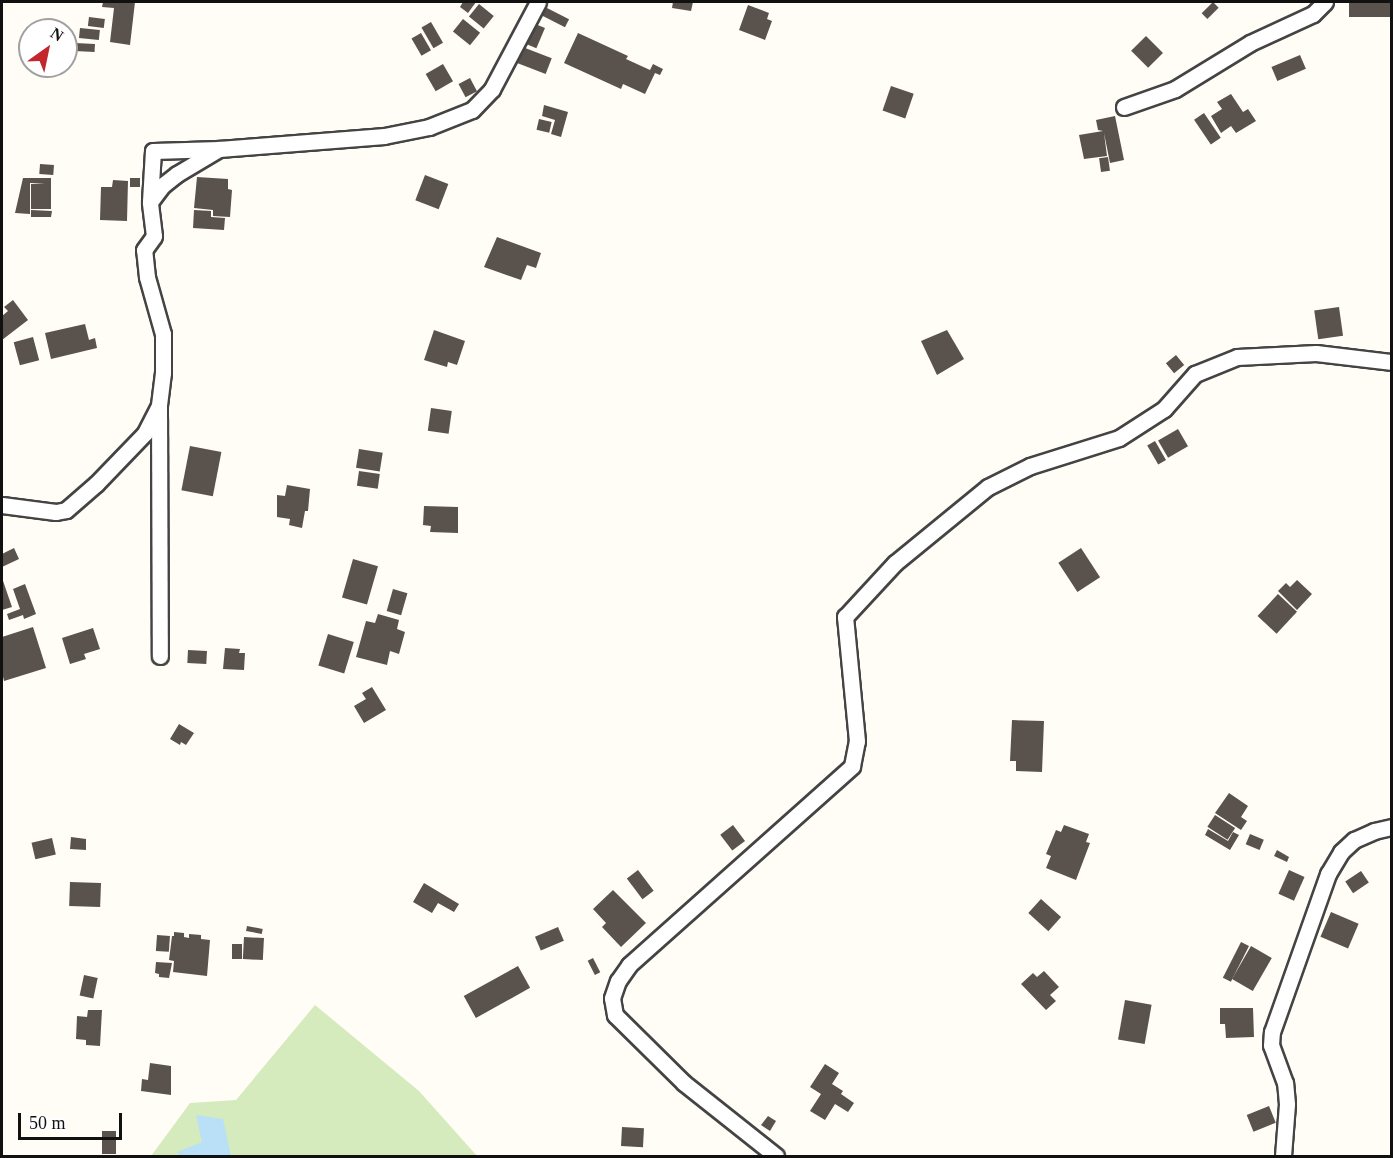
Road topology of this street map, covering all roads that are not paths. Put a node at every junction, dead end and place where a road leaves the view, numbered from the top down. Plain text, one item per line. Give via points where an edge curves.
1 (538, 2) edge
2 (1325, 2) edge
3 (1124, 107) dead end
4 (219, 149) junction
5 (150, 202) junction
6 (1392, 362) edge
7 (159, 405) junction
8 (2, 505) edge
9 (160, 656) dead end
10 (1392, 827) edge
11 (776, 1156) edge
12 (1283, 1156) edge

1 - 4 street via 492,89 472,110 429,127 384,136
2 - 3 street via 1313,14 1250,44 1175,89
4 - 5 street via 177,174
4 - 5 street via 153,151
5 - 7 street via 154,236 144,250 147,277 164,334
6 - 11 street via 1316,353 1237,357 1195,374 1164,409 1119,438 1030,466 988,487 895,563 845,617 857,741 852,766 630,965 612,998 615,1015 676,1075
7 - 8 street via 145,433 66,510
7 - 9 street
10 - 12 street via 1354,840 1341,852 1328,874 1272,1032 1271,1045 1287,1104

